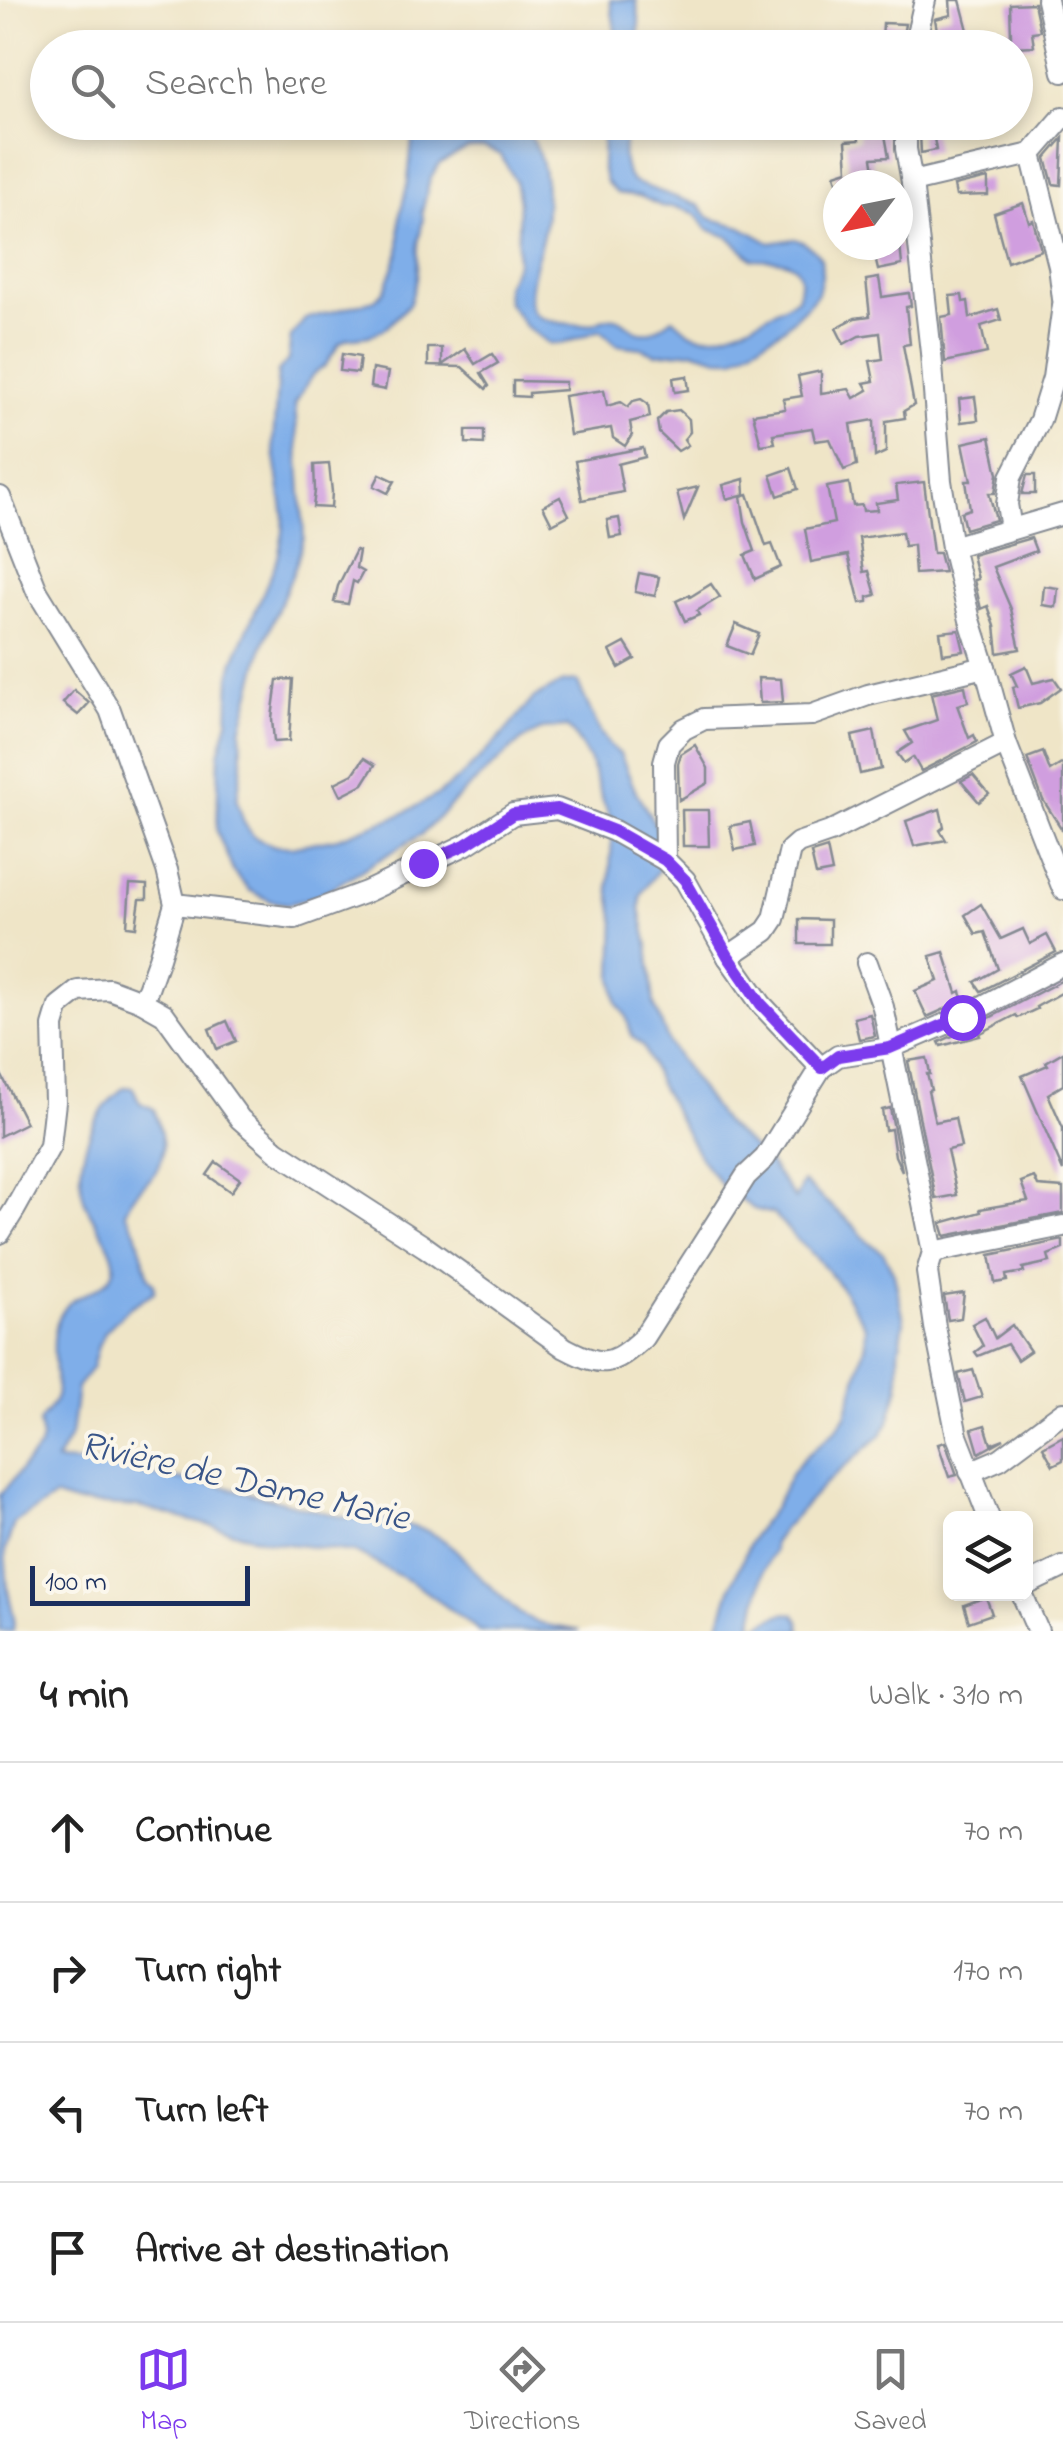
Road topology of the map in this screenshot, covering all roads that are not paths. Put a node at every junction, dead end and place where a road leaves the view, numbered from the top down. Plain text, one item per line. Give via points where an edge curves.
1 (925, 0) edge
2 (1047, 0) edge
3 (918, 30) edge
4 (1063, 72) edge
5 (1063, 117) edge
6 (906, 140) edge
7 (1032, 154) junction
8 (910, 170) edge
9 (913, 182) edge
10 (913, 192) edge
11 (1063, 302) edge
12 (0, 497) edge
13 (1063, 514) edge
14 (1010, 529) junction
15 (952, 547) junction
16 (986, 667) junction
17 (1006, 743) junction
18 (665, 860) junction
19 (1063, 889) edge
20 (175, 904) junction
21 (728, 956) junction
22 (867, 963) dead end
23 (1063, 964) edge
24 (141, 1001) junction
25 (890, 1048) junction
26 (822, 1068) junction
27 (1063, 1226) edge
28 (0, 1233) edge
29 (933, 1252) junction
30 (1063, 1412) edge
31 (970, 1472) junction
32 (986, 1511) edge
33 (1063, 1567) edge
34 (1033, 1582) edge
35 (1025, 1601) edge
36 (1038, 1631) edge

1 - 3 street
2 - 4 street
5 - 7 street
6 - 8 street
7 - 9 street
7 - 11 street
10 - 15 street
11 - 14 street via 1040,420 1011,477
12 - 20 street via 37,591 110,710
13 - 14 street
14 - 15 street
15 - 16 street
16 - 17 street
16 - 18 street via 812,714 704,720 684,729 669,744 664,762
17 - 19 street
17 - 21 street via 798,842 790,850 774,919
18 - 20 street via 614,831 557,809 542,810 513,814 465,845 295,918
18 - 21 street via 685,880
20 - 24 street
21 - 26 street via 761,1004
22 - 25 street
23 - 25 street
24 - 26 street via 164,1014 240,1120 278,1150 566,1348 607,1362 642,1338
24 - 28 street via 109,989 78,990 59,1006 50,1146
25 - 26 street via 838,1056
25 - 29 street
27 - 29 street
29 - 31 street via 928,1272 935,1327
30 - 31 street via 1000,1459
31 - 32 street
33 - 34 street
35 - 36 street

